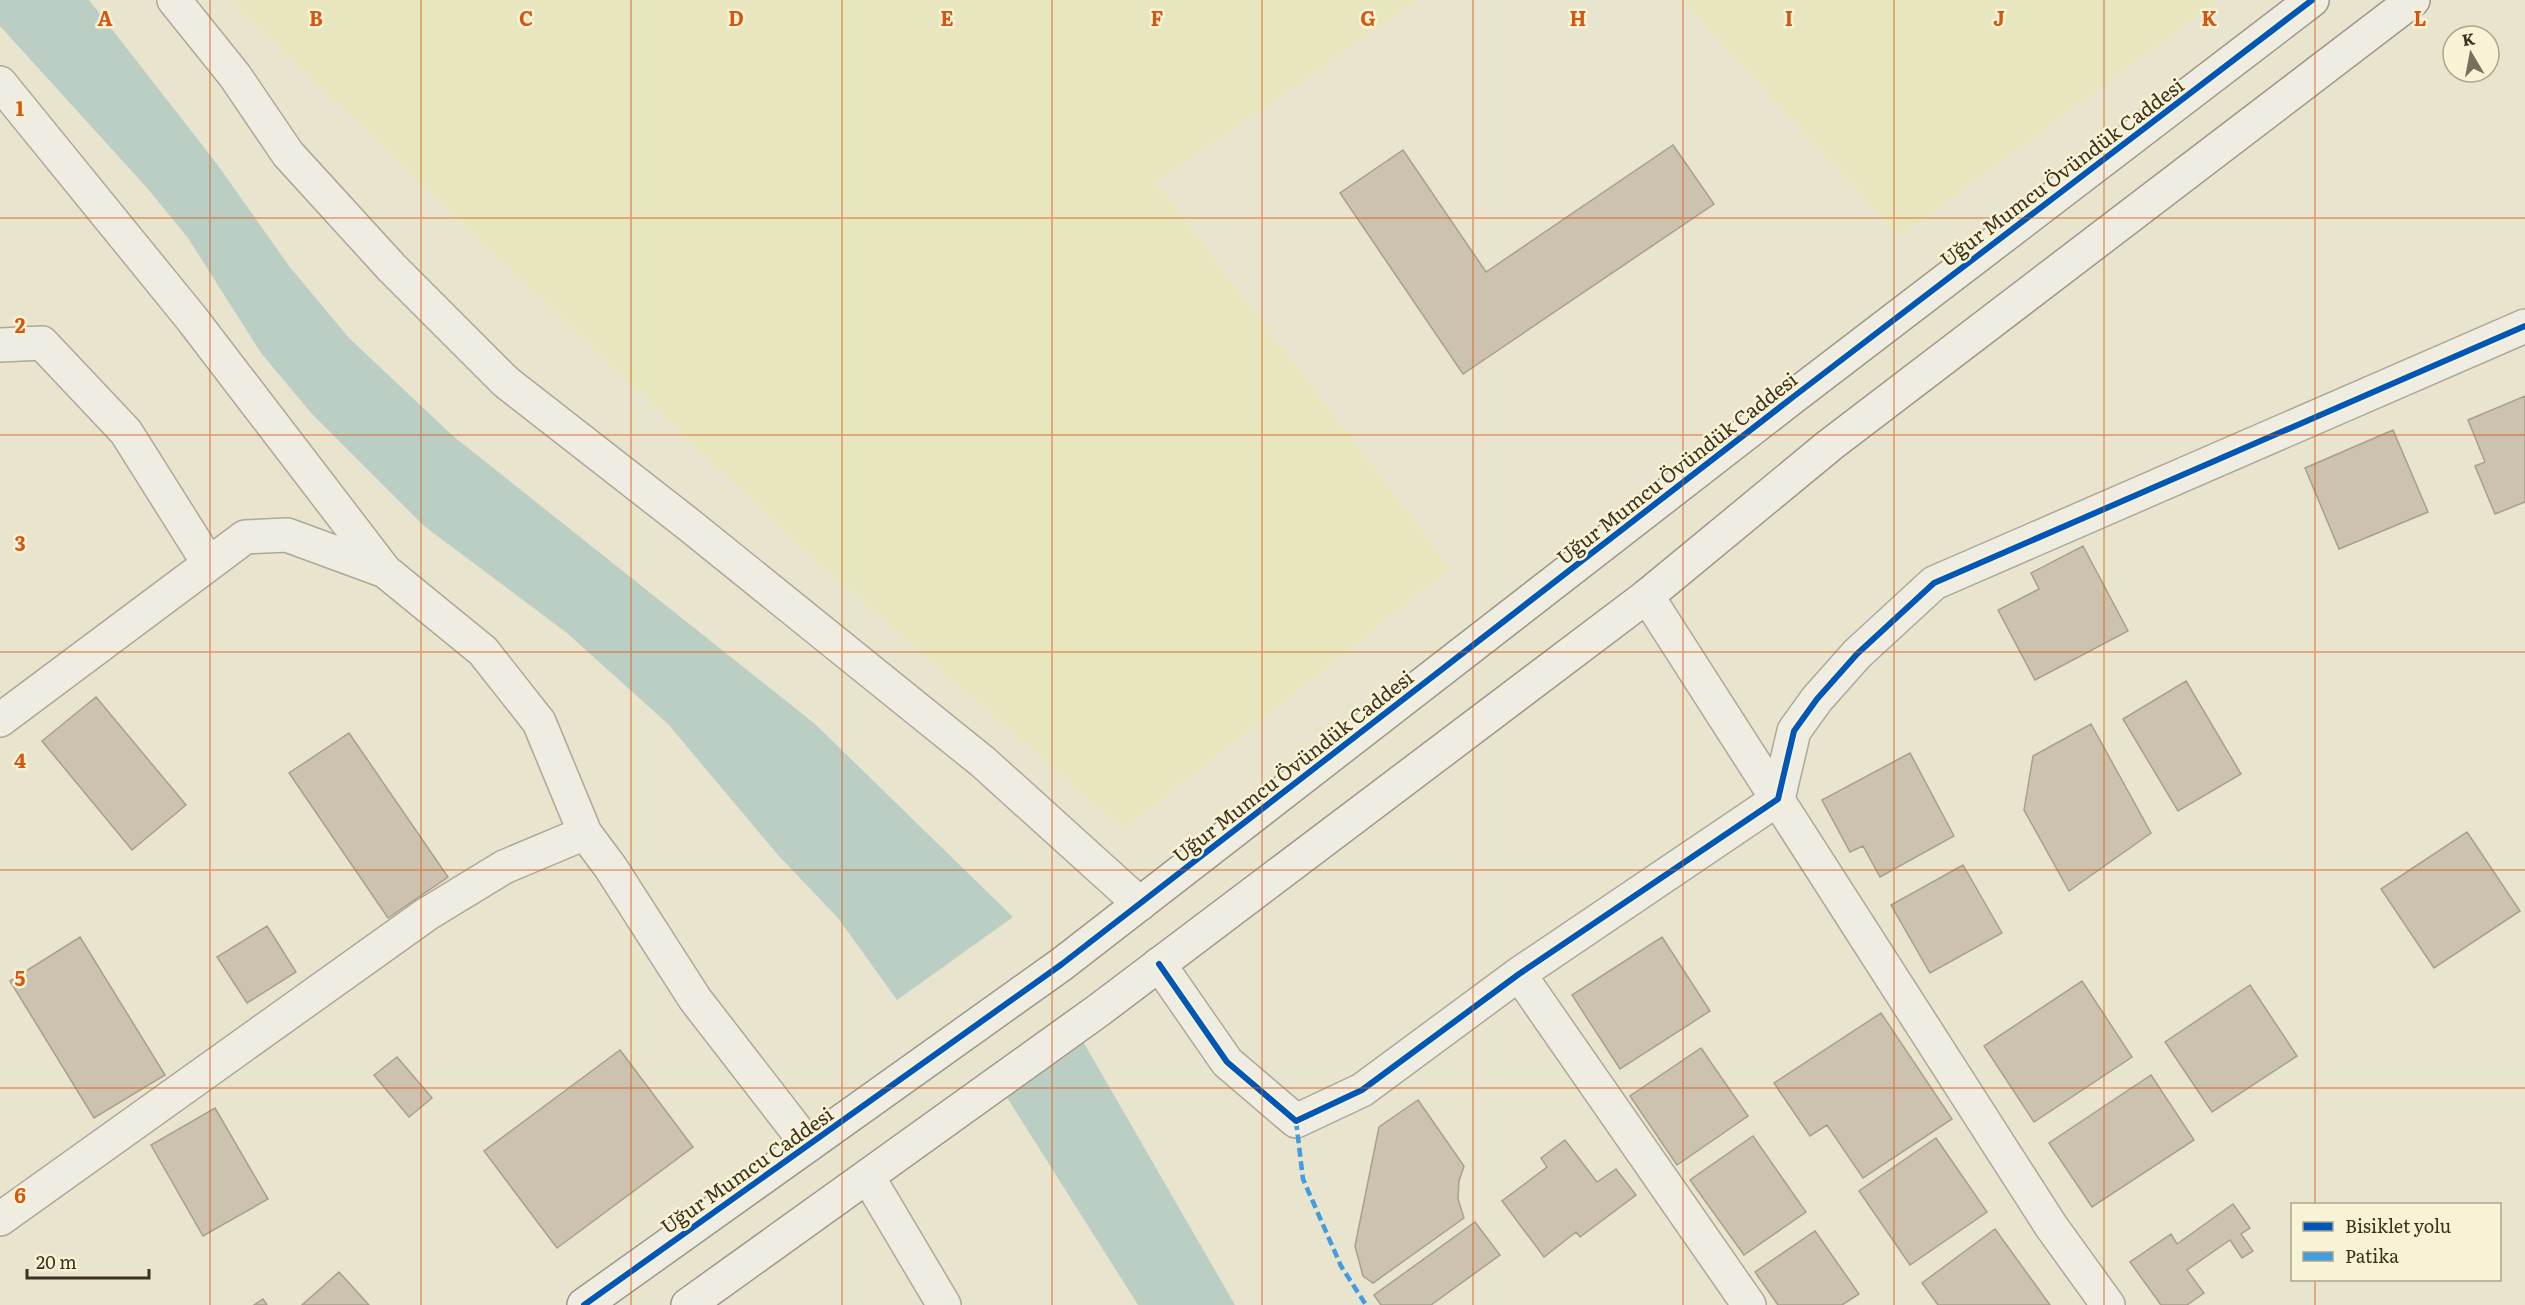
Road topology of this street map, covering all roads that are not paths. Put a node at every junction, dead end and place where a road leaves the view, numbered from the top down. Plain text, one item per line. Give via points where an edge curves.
1 (174, 0) edge
2 (2312, 0) edge
3 (2413, 0) edge
4 (0, 83) edge
5 (2525, 326) edge
6 (0, 345) edge
7 (209, 564) junction
8 (385, 571) junction
9 (1647, 596) junction
10 (0, 720) edge
11 (1778, 799) junction
12 (585, 833) junction
13 (1140, 904) junction
14 (1062, 964) joint
15 (1159, 964) junction
16 (1519, 974) junction
17 (808, 1145) junction
18 (868, 1177) junction
19 (0, 1219) edge
20 (584, 1305) edge
21 (688, 1305) edge
22 (944, 1305) edge
23 (1749, 1305) edge
24 (2108, 1305) edge

1 - 13 street via 235,76 288,154 392,268 506,382 983,762
2 - 13 street, Uğur Mumcu Övündük Caddesi
3 - 9 street via 1830,445
4 - 8 street via 192,319
5 - 11 street via 1935,583 1857,654 1817,699 1794,731
6 - 7 street via 42,343 126,432
7 - 8 street via 245,537 287,536
7 - 10 street
8 - 12 street via 483,651 539,722
9 - 11 street
9 - 15 street
11 - 16 street
11 - 24 street via 2050,1226
12 - 17 street via 695,999
12 - 19 street via 504,867 427,914
13 - 14 street, Uğur Mumcu Övündük Caddesi
14 - 17 street, Uğur Mumcu Caddesi
15 - 16 street via 1227,1062 1296,1121 1362,1090
15 - 18 street
16 - 23 street
17 - 20 street, Uğur Mumcu Caddesi
18 - 21 street
18 - 22 street

